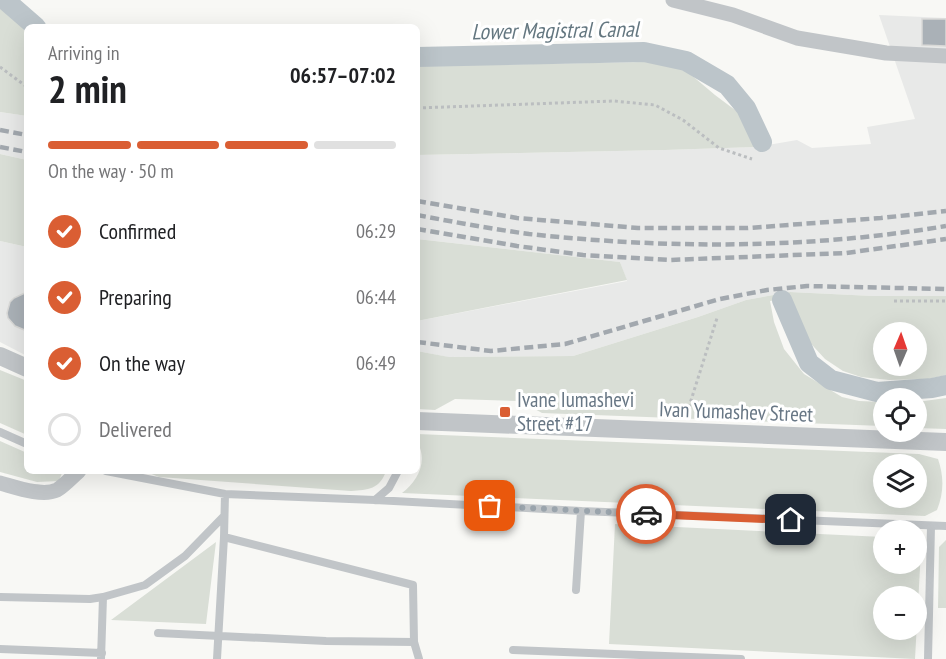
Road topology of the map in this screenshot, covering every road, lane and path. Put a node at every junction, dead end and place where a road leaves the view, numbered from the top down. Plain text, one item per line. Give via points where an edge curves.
1 (673, 0) edge
2 (946, 56) edge
3 (0, 67) edge
4 (24, 85) edge
5 (420, 108) edge
6 (753, 159) dead end
7 (894, 301) dead end
8 (946, 302) edge
9 (717, 318) dead end
10 (0, 356) edge
11 (24, 367) edge
12 (420, 421) edge
13 (0, 432) edge
14 (681, 432) junction
15 (946, 442) edge
16 (24, 443) edge
17 (76, 474) edge
18 (122, 474) edge
19 (396, 474) edge
20 (0, 483) edge
21 (225, 494) junction
22 (375, 500) junction
23 (581, 512) junction
24 (224, 516) junction
25 (931, 526) junction
26 (946, 526) edge
27 (224, 537) junction
28 (576, 590) dead end
29 (0, 597) edge
30 (103, 597) junction
31 (158, 633) dead end
32 (218, 635) junction
33 (414, 642) junction
34 (0, 649) edge
35 (513, 650) dead end
36 (101, 656) edge
37 (218, 659) edge
38 (419, 659) edge
39 (741, 659) edge
40 (928, 659) edge

1 - 2 street via 733,15 797,38 886,53
3 - 4 path
5 - 6 path via 614,101 655,105 683,120 719,148
7 - 8 path
9 - 14 path
10 - 11 street
12 - 14 street, Ivan Yumashev Street
13 - 16 lane
14 - 15 street, Ivan Yumashev Street
17 - 20 street via 55,491
18 - 21 lane
19 - 22 lane via 389,488
21 - 22 lane
21 - 24 lane
22 - 23 lane
23 - 25 lane
23 - 28 lane
24 - 27 lane
24 - 30 lane via 185,556 145,585
25 - 26 lane
25 - 40 lane
27 - 32 lane
27 - 33 lane via 413,585
29 - 30 lane
30 - 36 lane
31 - 32 lane
32 - 33 lane
32 - 37 lane
33 - 38 lane
34 - 36 lane
35 - 39 lane

